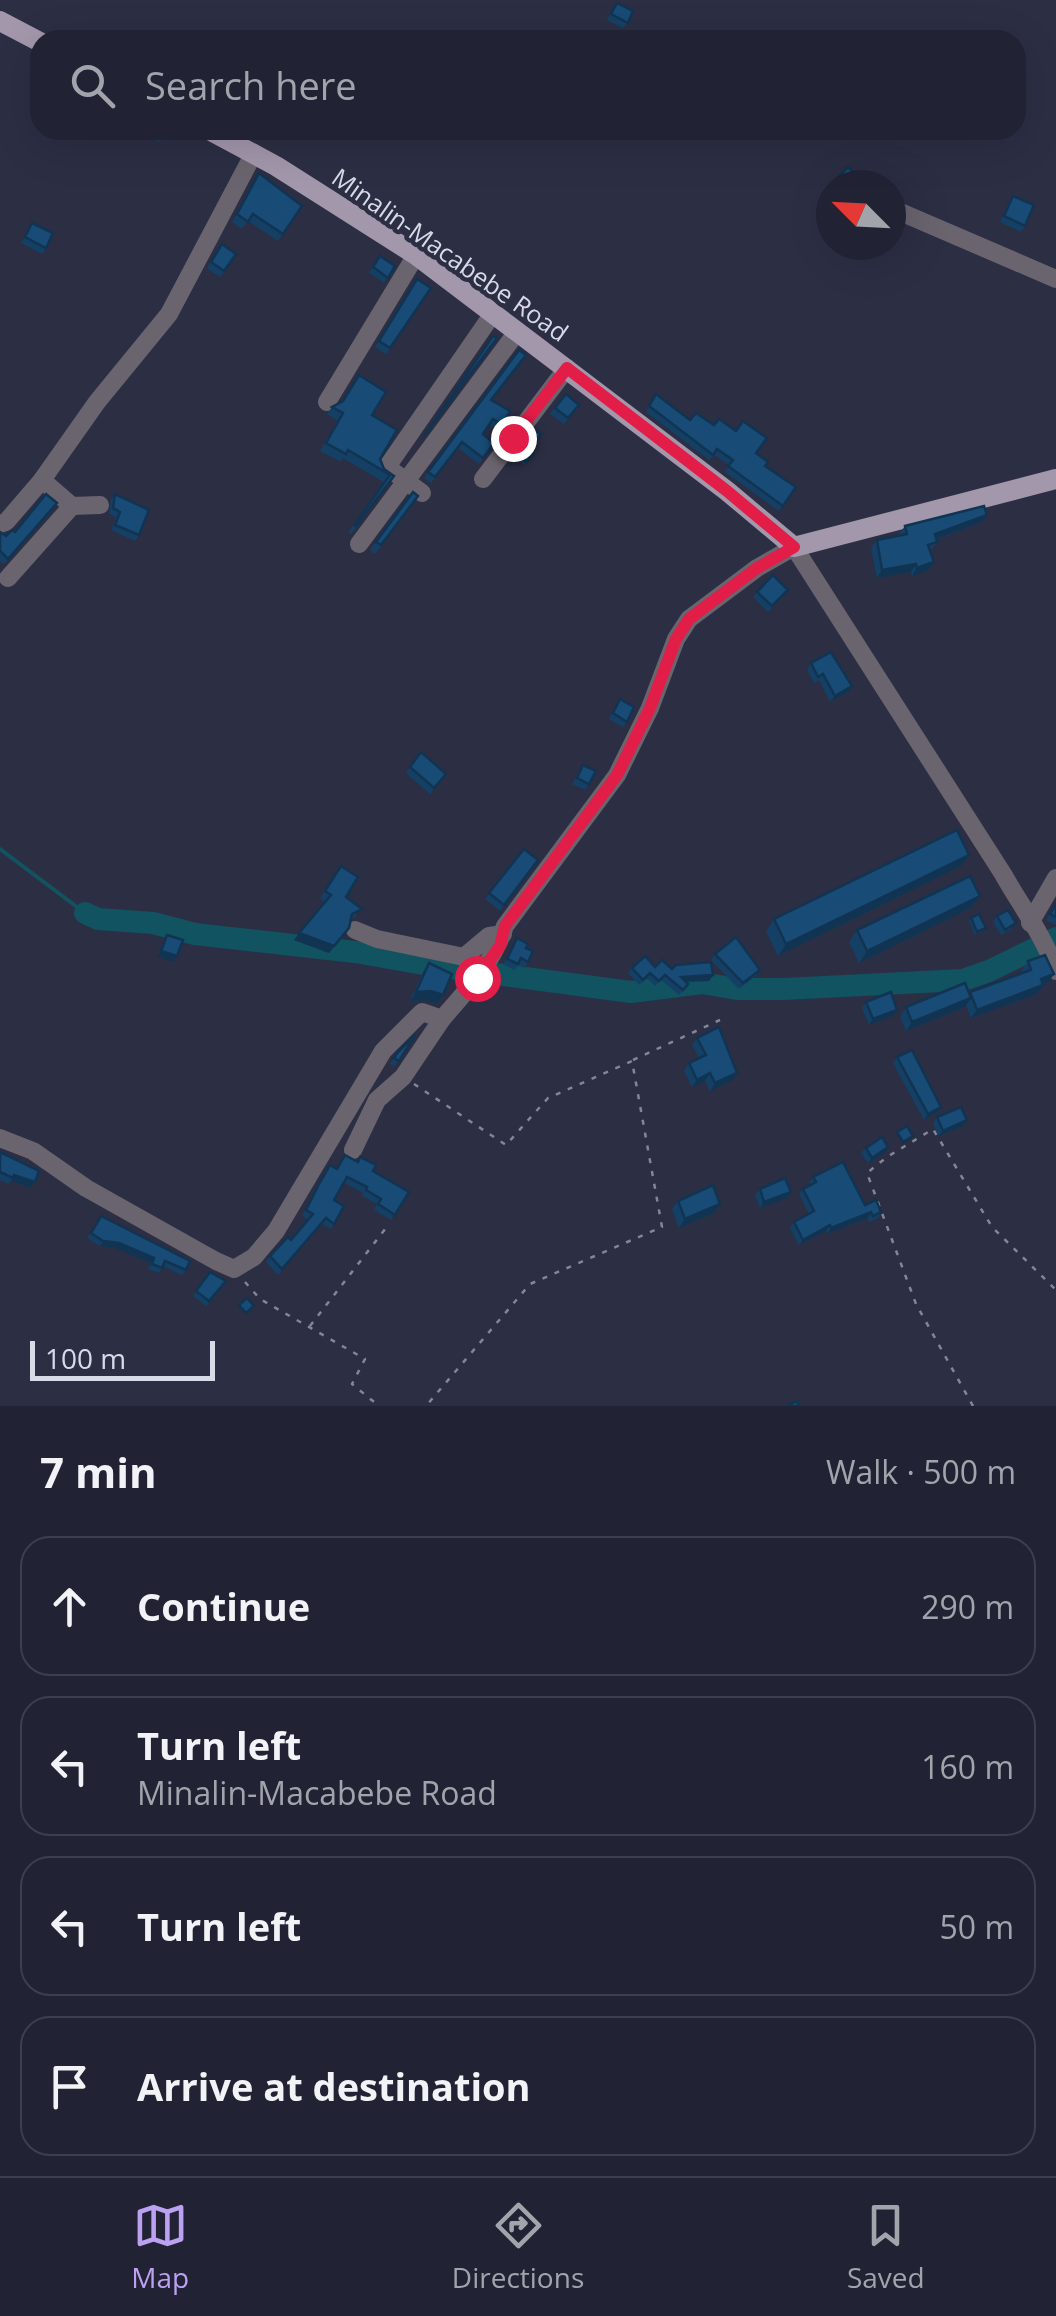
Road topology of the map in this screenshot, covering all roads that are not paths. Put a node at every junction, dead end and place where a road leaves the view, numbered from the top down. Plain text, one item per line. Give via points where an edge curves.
1 (0, 21) edge
2 (30, 37) edge
3 (229, 140) edge
4 (254, 153) junction
5 (906, 214) edge
6 (416, 255) junction
7 (1056, 279) edge
8 (494, 312) junction
9 (517, 332) junction
10 (567, 368) junction
11 (327, 402) dead end
12 (483, 479) dead end
13 (1056, 479) edge
14 (42, 480) junction
15 (405, 483) junction
16 (422, 493) dead end
17 (100, 505) dead end
18 (72, 506) junction
19 (0, 524) edge
20 (359, 544) dead end
21 (794, 547) junction
22 (8, 578) dead end
23 (1056, 878) edge
24 (1030, 923) junction
25 (355, 930) edge
26 (501, 940) junction
27 (1056, 971) edge
28 (442, 1019) junction
29 (0, 1138) edge
30 (353, 1150) dead end

1 - 2 main road
3 - 4 main road, Minalin-Macabebe Road
4 - 6 main road, Minalin-Macabebe Road
4 - 14 street via 169,314
5 - 7 street
6 - 8 main road, Minalin-Macabebe Road
6 - 11 street
8 - 9 main road, Minalin-Macabebe Road
8 - 15 street via 387,467
9 - 10 main road, Minalin-Macabebe Road
9 - 15 street
10 - 12 street
10 - 21 main road, Minalin-Macabebe Road
13 - 21 main road
14 - 18 street
14 - 19 street
15 - 16 street
15 - 20 street
17 - 18 street
18 - 22 street
21 - 24 street
21 - 26 street via 689,619 617,775
23 - 24 street
24 - 27 street
25 - 26 street via 464,957 489,936
26 - 28 street
28 - 29 street via 422,1012 394,1037 276,1231 234,1269
28 - 30 street via 403,1077 377,1100

